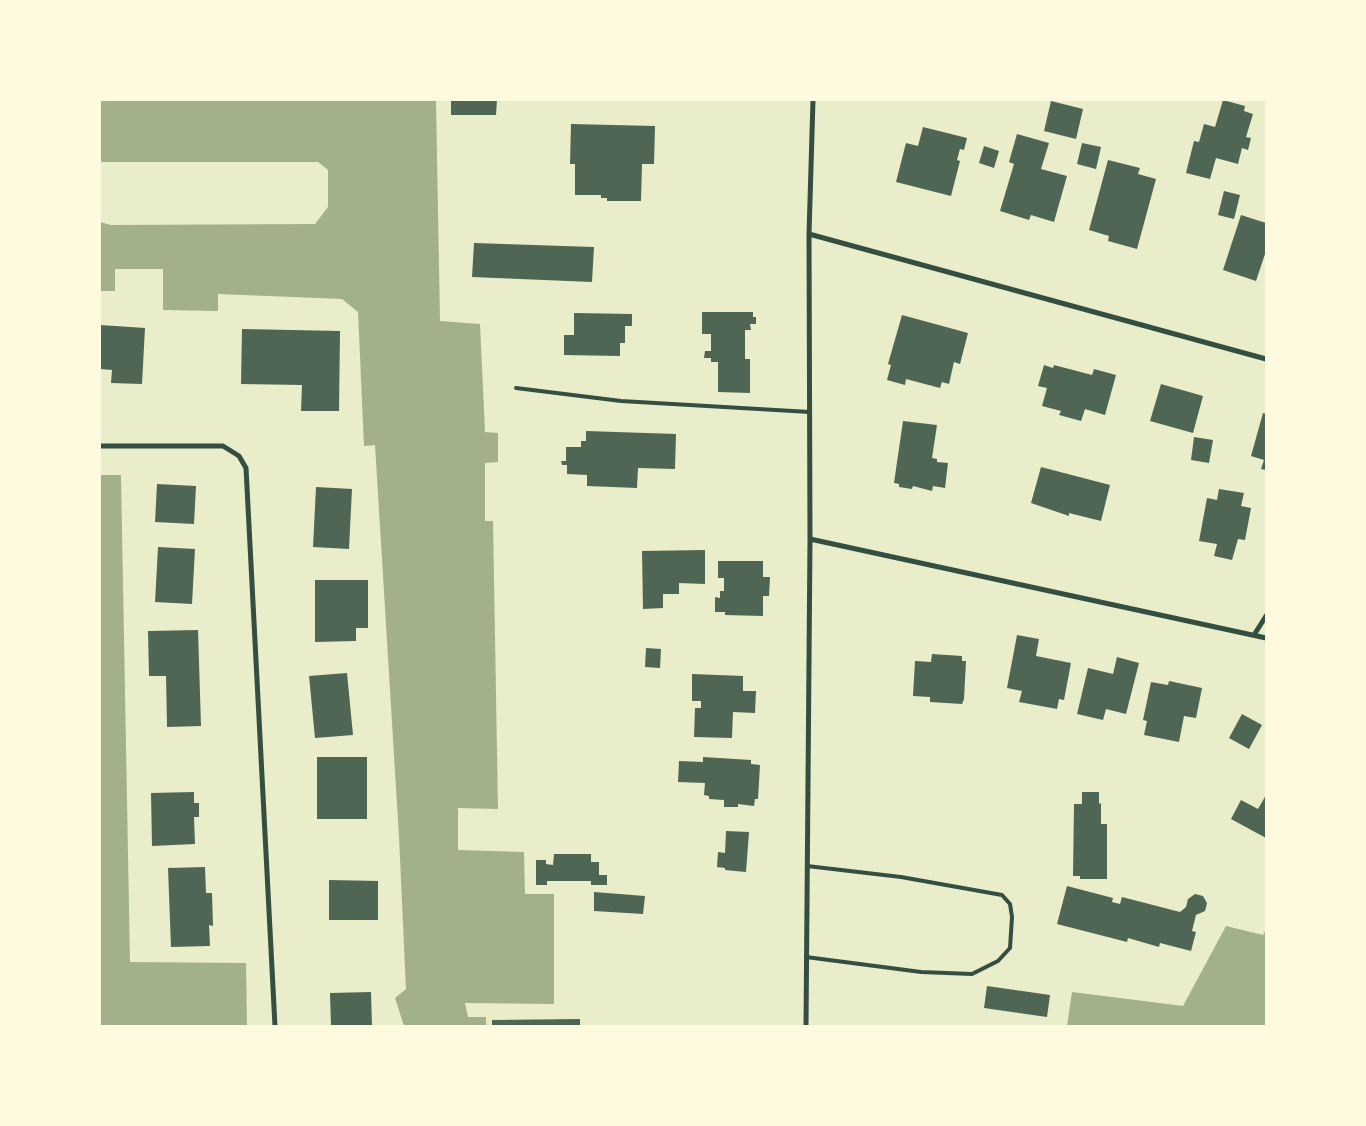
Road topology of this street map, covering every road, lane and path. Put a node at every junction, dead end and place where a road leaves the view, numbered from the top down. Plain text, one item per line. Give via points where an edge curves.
1 (813, 100) edge
2 (809, 234) junction
3 (1266, 358) edge
4 (516, 388) dead end
5 (810, 412) junction
6 (100, 446) edge
7 (810, 538) junction
8 (1266, 616) edge
9 (1254, 635) junction
10 (1266, 638) edge
11 (807, 866) junction
12 (806, 957) junction
13 (275, 1026) edge
14 (806, 1026) edge

1 - 2 street
2 - 3 street
2 - 5 street
4 - 5 lane via 630,402
5 - 7 street
6 - 13 street via 223,446 239,456 246,468
7 - 9 street
7 - 11 street
8 - 9 street
9 - 10 street
11 - 12 street
11 - 12 lane via 901,877 1002,895 1010,904 1012,917 1010,948 998,961 972,974 921,972
12 - 14 street

